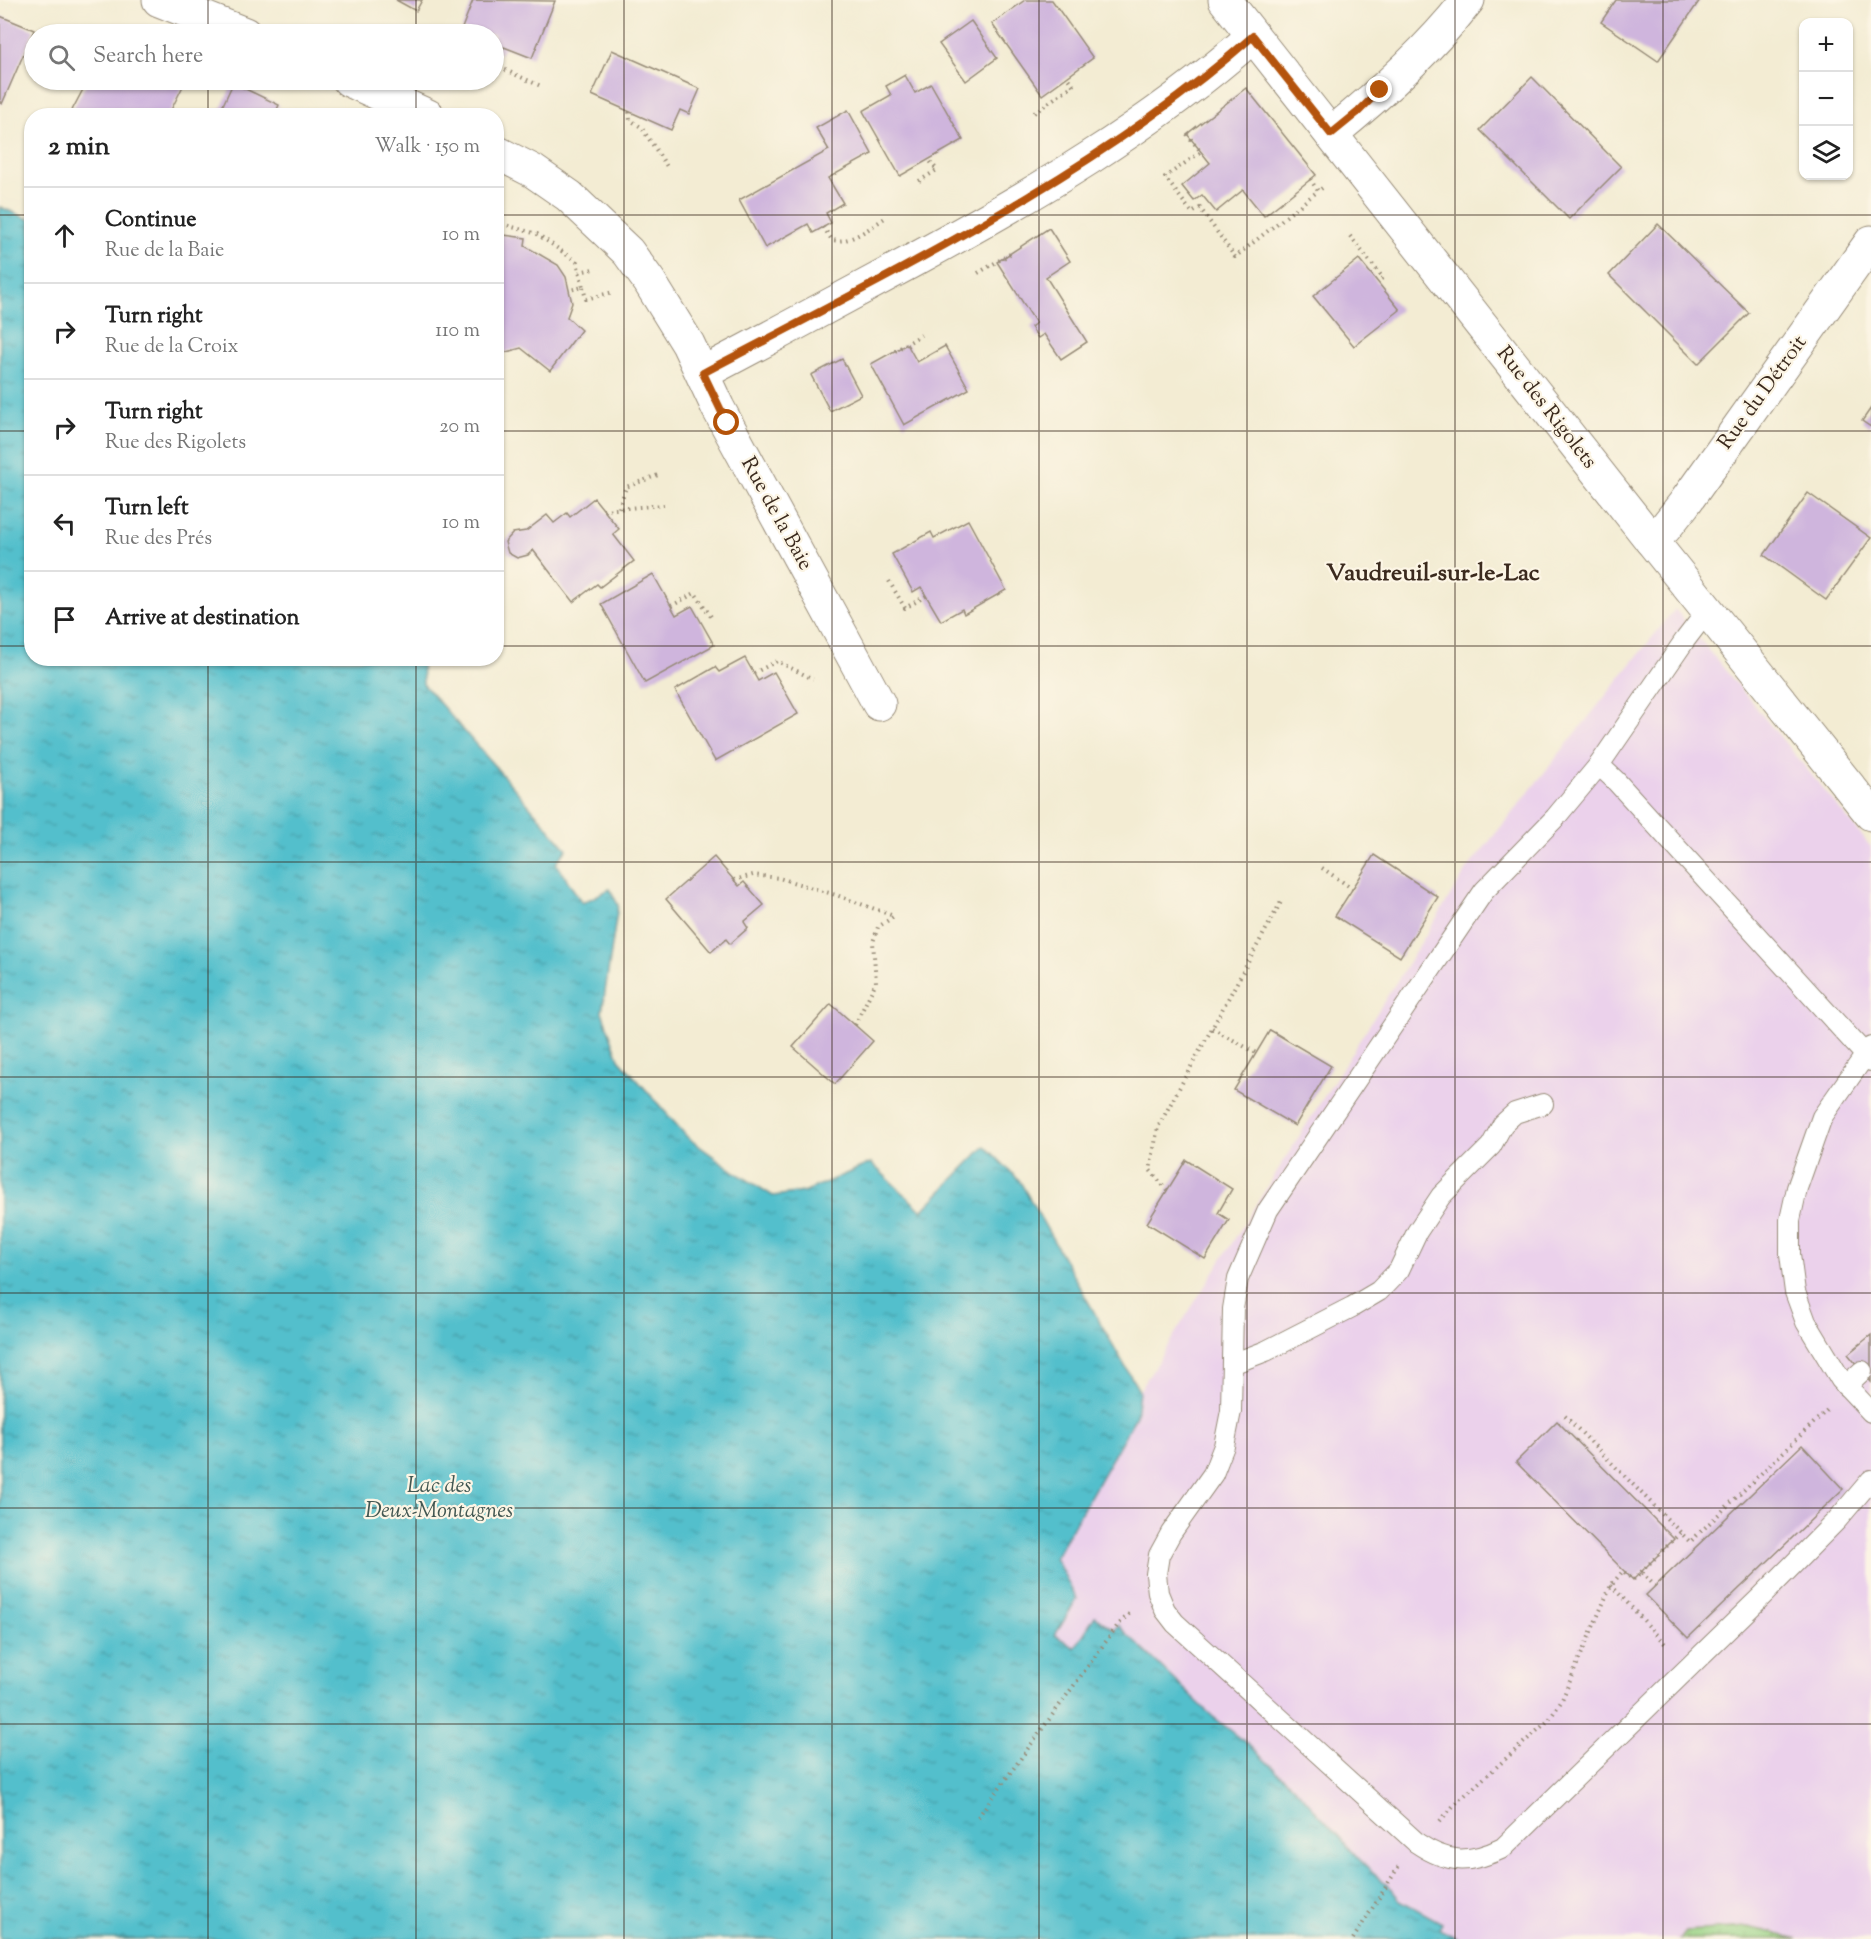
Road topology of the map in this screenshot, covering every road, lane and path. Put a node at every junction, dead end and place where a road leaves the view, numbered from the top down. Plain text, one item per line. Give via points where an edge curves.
1 (159, 0) edge
2 (1225, 0) edge
3 (1468, 0) edge
4 (220, 24) edge
5 (1253, 36) junction
6 (504, 69) edge
7 (1067, 77) dead end
8 (543, 87) dead end
9 (371, 90) edge
10 (410, 108) edge
11 (630, 112) dead end
12 (1035, 113) dead end
13 (1331, 134) junction
14 (1201, 152) dead end
15 (504, 156) edge
16 (929, 160) dead end
17 (668, 168) dead end
18 (920, 182) dead end
19 (1318, 191) dead end
20 (885, 218) dead end
21 (504, 225) edge
22 (823, 227) dead end
23 (1350, 236) dead end
24 (1871, 242) edge
25 (1010, 254) dead end
26 (598, 268) dead end
27 (579, 272) junction
28 (978, 273) dead end
29 (1377, 281) dead end
30 (613, 286) dead end
31 (583, 287) junction
32 (570, 290) dead end
33 (921, 335) dead end
34 (895, 351) dead end
35 (703, 373) junction
36 (661, 474) dead end
37 (664, 505) dead end
38 (619, 508) junction
39 (603, 510) dead end
40 (1650, 540) junction
41 (889, 581) dead end
42 (926, 596) dead end
43 (671, 606) dead end
44 (1709, 613) junction
45 (712, 618) dead end
46 (754, 673) dead end
47 (813, 679) dead end
48 (879, 704) dead end
49 (1599, 765) junction
50 (1871, 814) edge
51 (1322, 868) dead end
52 (734, 880) dead end
53 (1353, 889) dead end
54 (1281, 902) dead end
55 (855, 1025) dead end
56 (1212, 1028) junction
57 (1256, 1053) dead end
58 (1869, 1054) edge
59 (1543, 1104) dead end
60 (1167, 1190) dead end
61 (1232, 1364) junction
62 (1862, 1371) dead end
63 (1846, 1386) junction
64 (1832, 1406) dead end
65 (1871, 1412) edge
66 (1565, 1416) dead end
67 (1871, 1480) edge
68 (1680, 1533) junction
69 (1641, 1572) junction
70 (1611, 1585) junction
71 (1655, 1586) dead end
72 (1118, 1625) dead end
73 (1688, 1668) junction
74 (978, 1817) dead end
75 (1438, 1823) dead end
76 (1400, 1864) dead end
77 (1353, 1939) edge

1 - 4 street
2 - 5 street, Rue des Rigolets
3 - 13 street via 1427,47
5 - 13 street, Rue des Rigolets
5 - 35 street via 1188,90 1094,156 950,240
6 - 8 path
7 - 12 path via 1073,85
9 - 10 street
11 - 17 path via 630,120 641,127
13 - 40 street, Rue des Rigolets
14 - 19 path via 1165,177 1192,213 1200,208 1235,257
15 - 35 street, Rue de la Baie via 569,196 628,252
16 - 18 path via 937,170
20 - 22 path via 841,242 832,240
21 - 27 path via 537,234 578,262
23 - 29 path via 1383,278
24 - 40 street, Rue du Détroit via 1684,504
25 - 28 path
26 - 27 path
27 - 31 path
30 - 31 path via 614,292 586,298
31 - 32 path
33 - 34 path
35 - 48 street, Rue de la Baie via 718,408
36 - 38 path via 626,487
37 - 38 path
38 - 39 path
40 - 44 street, Rue des Rigolets
41 - 42 path via 905,608
43 - 45 path via 695,593
44 - 49 lane via 1685,640
44 - 50 street, Rue des Rigolets
46 - 47 path via 777,661
49 - 58 lane
49 - 61 lane via 1555,819 1484,891 1268,1210 1238,1279
51 - 53 path
52 - 55 path via 753,875 779,878 894,916 878,927 873,942 876,982
54 - 56 path
56 - 57 path
56 - 60 path via 1158,1127 1150,1170
58 - 63 lane via 1822,1117 1790,1220 1795,1292 1811,1331
59 - 61 lane via 1515,1113 1503,1124 1491,1146 1441,1196 1417,1233 1400,1270 1379,1291 1266,1351
61 - 73 lane via 1231,1411 1224,1446 1213,1474 1159,1555 1158,1593 1175,1623 1417,1843 1448,1859 1471,1858 1503,1848
62 - 63 lane
63 - 65 lane
64 - 68 path via 1690,1542
66 - 68 path
67 - 73 lane via 1837,1520
68 - 69 path
69 - 70 path via 1633,1580 1623,1571
69 - 71 path
70 - 73 path
70 - 75 path via 1561,1702 1549,1720
72 - 74 path
76 - 77 path

